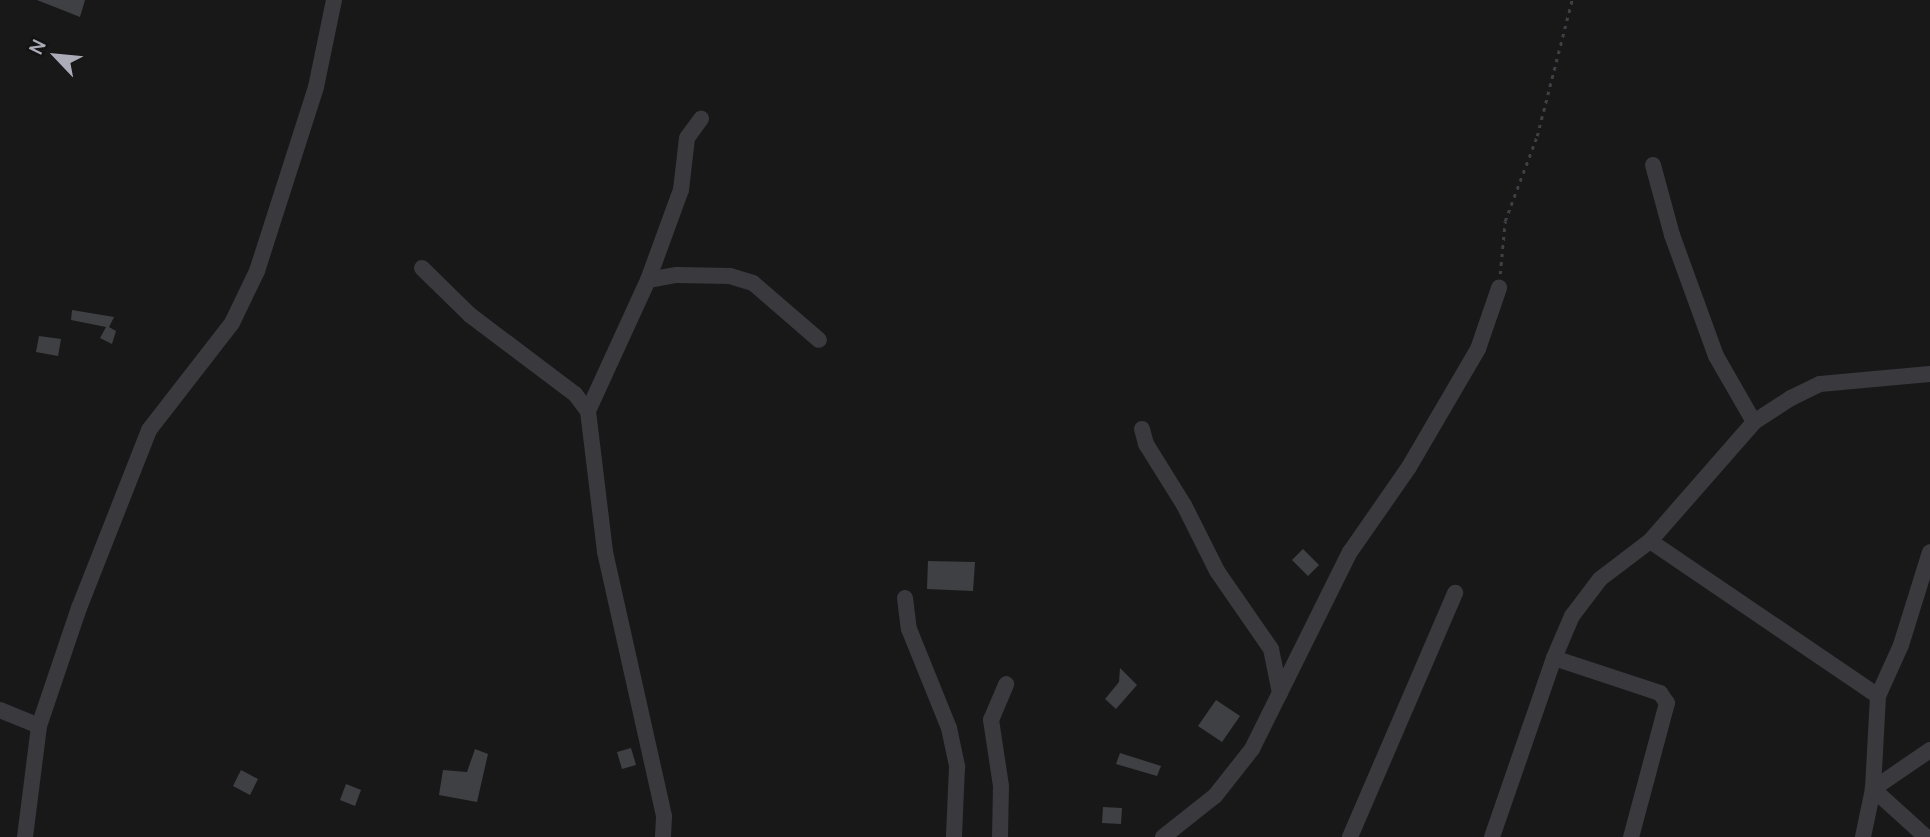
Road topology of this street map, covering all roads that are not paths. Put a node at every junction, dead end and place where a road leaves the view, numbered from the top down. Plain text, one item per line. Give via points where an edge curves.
1 (334, 0) edge
2 (701, 118) dead end
3 (1653, 165) dead end
4 (422, 268) dead end
5 (648, 280) junction
6 (1499, 288) road end
7 (819, 340) dead end
8 (1930, 374) edge
9 (588, 411) junction
10 (1754, 422) junction
11 (1142, 429) dead end
12 (1650, 541) junction
13 (1929, 557) edge
14 (1455, 593) dead end
15 (905, 597) dead end
16 (1555, 658) junction
17 (1006, 684) dead end
18 (1280, 693) junction
19 (1878, 696) junction
20 (0, 710) edge
21 (39, 726) junction
22 (1930, 750) edge
23 (1873, 789) junction
24 (25, 837) edge
25 (663, 837) edge
26 (954, 837) edge
27 (1000, 837) edge
28 (1163, 837) edge
29 (1350, 837) edge
30 (1492, 837) edge
31 (1631, 837) edge
32 (1863, 837) edge
33 (1926, 837) edge

1 - 21 street via 316,87 257,271 232,323 149,430 79,608
2 - 5 street via 687,138 681,190
3 - 10 street via 1672,235 1717,356
4 - 9 street via 470,315 575,394
5 - 7 street via 677,275 730,276 753,284
5 - 9 street
6 - 18 street via 1488,328 1473,358 1409,467 1350,552
8 - 10 street via 1820,384
9 - 25 street via 605,552 664,817
10 - 12 street
11 - 18 street via 1216,570 1271,649
12 - 16 street via 1600,579 1572,616
12 - 19 street
13 - 19 street via 1901,645
14 - 29 street
15 - 26 street via 909,629 949,729 957,766
16 - 30 street
16 - 31 street via 1660,693 1667,703
17 - 27 street via 991,720 1000,786
18 - 28 street via 1252,749 1215,796
19 - 23 street
20 - 21 street
21 - 24 street
22 - 23 street
23 - 32 street
23 - 33 street

